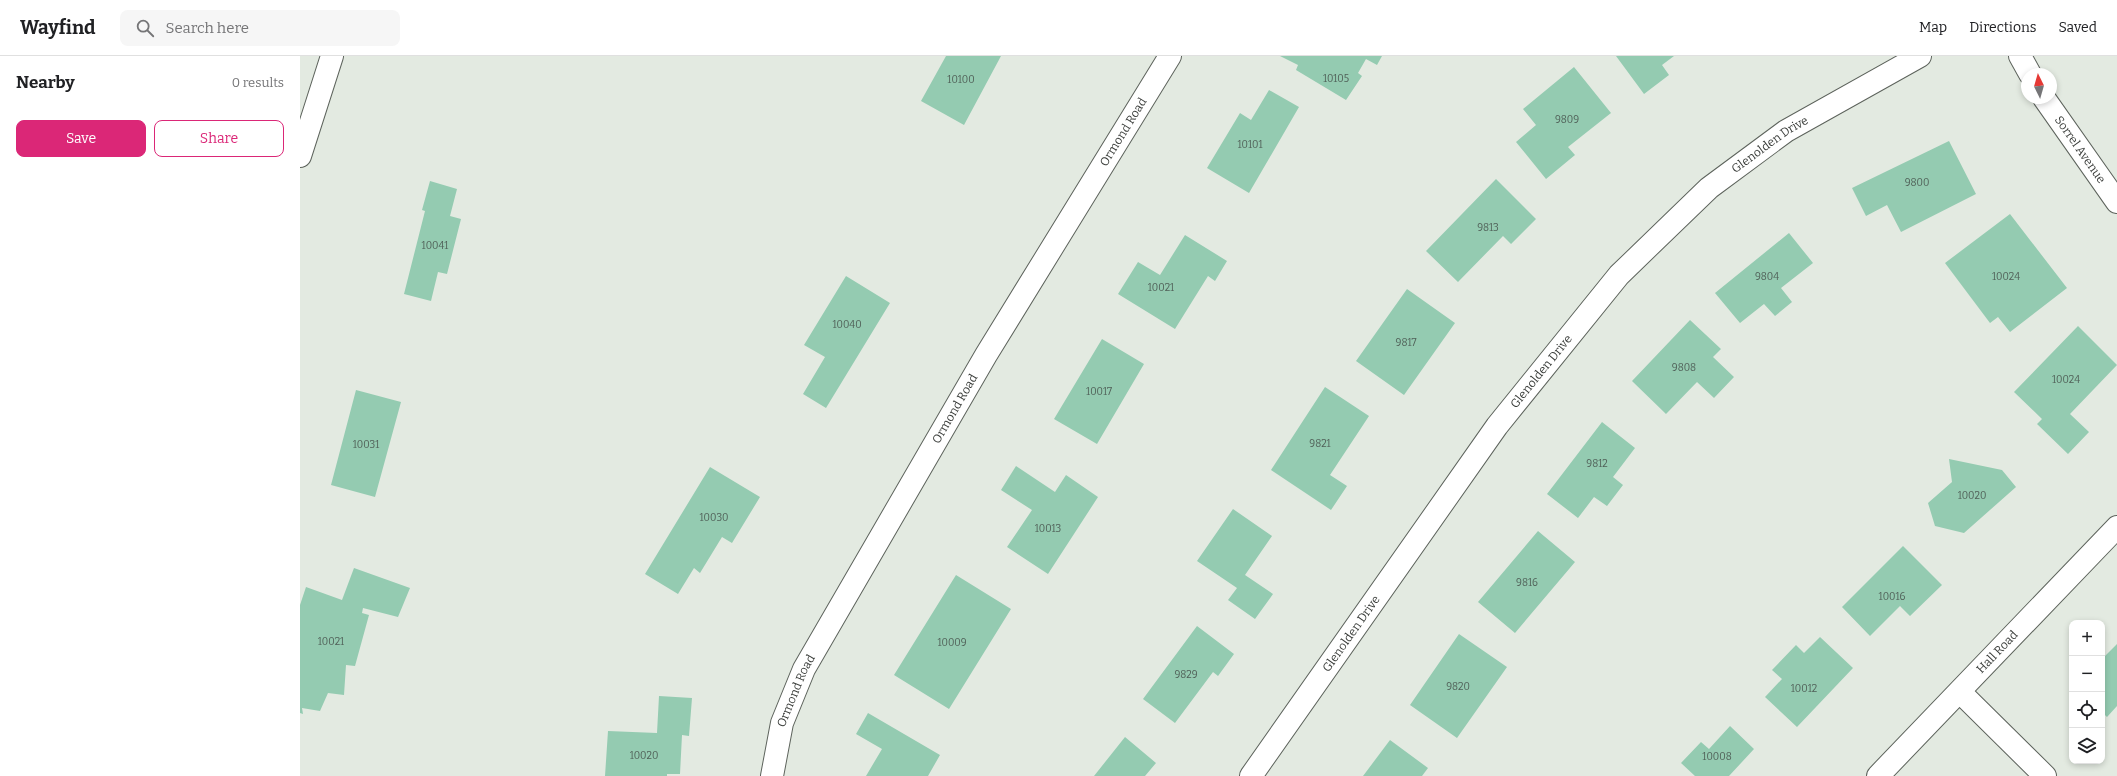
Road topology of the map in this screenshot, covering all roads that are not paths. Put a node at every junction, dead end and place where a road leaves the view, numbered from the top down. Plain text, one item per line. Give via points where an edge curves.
1 (332, 56) edge
2 (1170, 56) edge
3 (1920, 56) edge
4 (2020, 56) edge
5 (2027, 68) edge
6 (2048, 104) edge
7 (300, 156) edge
8 (2117, 202) edge
9 (2117, 527) edge
10 (1960, 692) junction
11 (772, 776) edge
12 (1251, 776) edge
13 (1878, 776) edge
14 (2045, 776) edge

1 - 7 street
2 - 11 street, Ormond Road via 986,355 804,670 782,722
3 - 12 street, Glenolden Drive via 1786,131 1709,188 1619,275 1497,426
4 - 5 street
6 - 8 street, Sorrel Avenue
9 - 10 street, Hall Road
10 - 13 street, Hall Road
10 - 14 street

